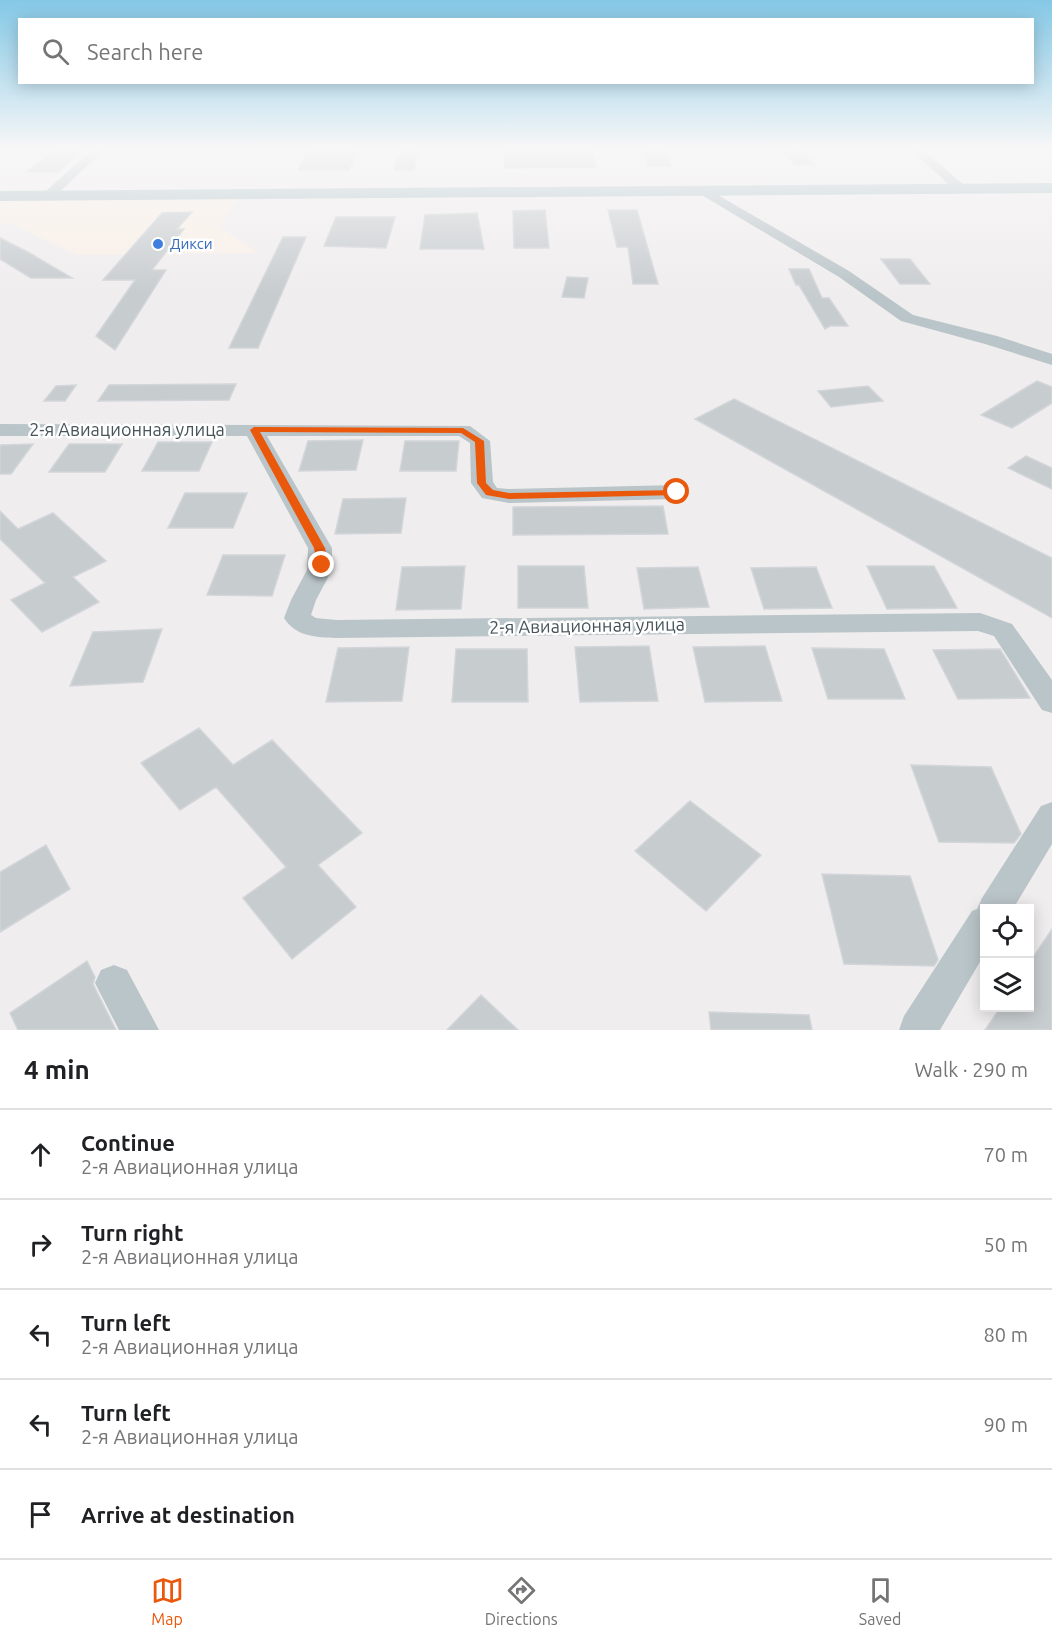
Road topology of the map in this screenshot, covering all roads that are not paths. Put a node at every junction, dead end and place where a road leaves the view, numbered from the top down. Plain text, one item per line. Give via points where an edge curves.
1 (713, 196) edge
2 (1052, 360) edge
3 (0, 430) edge
4 (254, 430) junction
5 (677, 492) dead end
6 (1052, 702) edge
7 (1052, 816) edge
8 (997, 904) edge
9 (980, 929) edge
10 (114, 983) dead end
11 (140, 1030) edge
12 (918, 1030) edge

1 - 2 street via 844,274 906,318
3 - 4 street, 2-я Авиационная улица
4 - 5 street, 2-я Авиационная улица via 463,430 480,441 482,483 490,493 509,496
4 - 6 street, 2-я Авиационная улица via 320,548 322,565 315,584 298,606 297,618 310,627 980,622 1004,630
7 - 8 street
9 - 12 street
10 - 11 street

